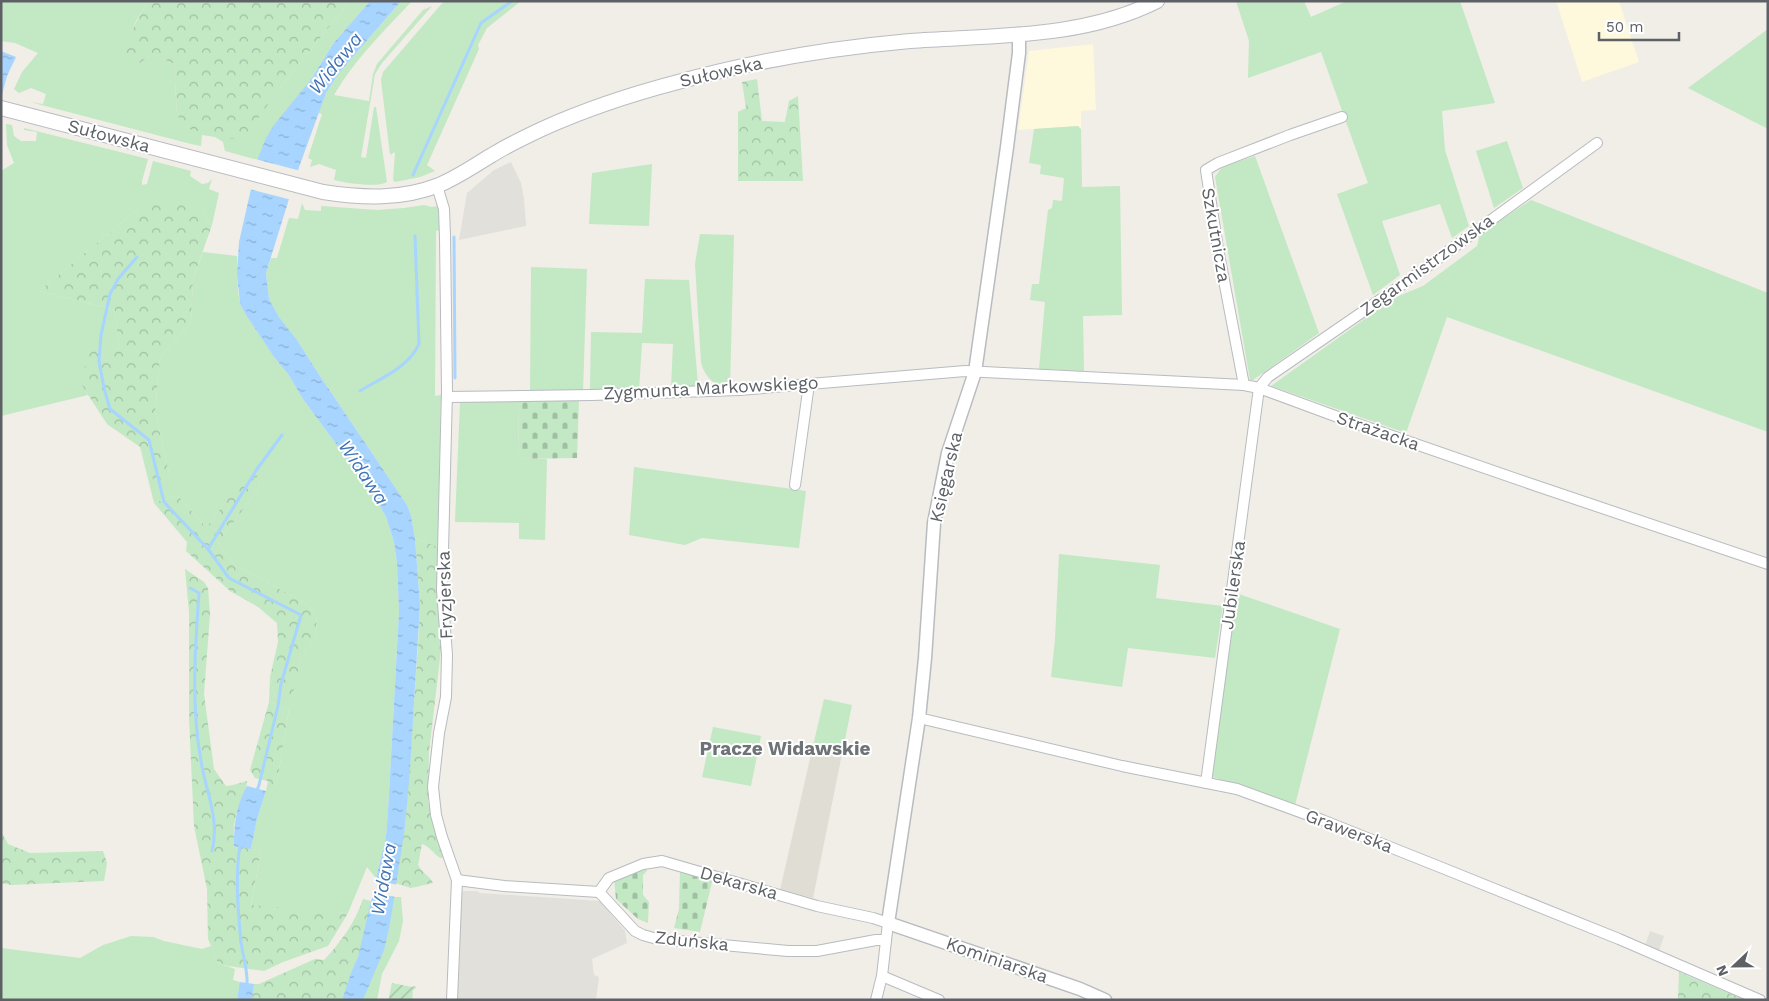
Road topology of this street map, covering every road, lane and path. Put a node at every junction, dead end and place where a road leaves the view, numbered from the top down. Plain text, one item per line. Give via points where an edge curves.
1 (1158, 1) edge
2 (1019, 34) junction
3 (8, 109) edge
4 (1342, 117) dead end
5 (1597, 143) dead end
6 (437, 186) junction
7 (975, 372) junction
8 (809, 384) junction
9 (1244, 385) junction
10 (1259, 388) junction
11 (447, 397) junction
12 (794, 485) dead end
13 (1768, 564) edge
14 (920, 718) junction
15 (1206, 783) junction
16 (457, 880) junction
17 (599, 892) junction
18 (888, 923) junction
19 (886, 940) junction
20 (886, 978) junction
21 (452, 1000) edge
22 (876, 1000) edge
23 (939, 1000) edge
24 (1105, 1000) edge
25 (1760, 1000) edge

1 - 2 main road, Sułowska via 1097,23
2 - 6 main road, Sułowska via 820,52 677,82 612,102 543,129
2 - 7 street, Księgarska via 1007,147
3 - 6 main road, Sułowska via 217,166 339,195 400,195
4 - 9 street, Szkutnicza via 1206,170
5 - 10 street, Zegarmistrzowska via 1406,282 1268,377
6 - 11 street, Fryzjerska via 444,209
7 - 8 street, Zygmunta Markowskiego
7 - 9 street, Strażacka
7 - 14 street, Księgarska via 948,454 934,523
8 - 11 street, Zygmunta Markowskiego via 739,390
8 - 12 street
9 - 10 street, Strażacka
10 - 13 street, Strażacka
10 - 15 street, Jubilerska
11 - 16 street, Fryzjerska via 442,590 448,654 446,697 433,787 436,815
14 - 15 street, Grawerska
14 - 18 street, Księgarska
15 - 25 street, Grawerska via 1237,789 1322,820 1619,939
16 - 17 street
16 - 21 street, Fryzjerska
17 - 18 street, Dekarska via 609,878 643,864 662,861
17 - 19 street, Zduńska via 635,931 657,939 817,952
18 - 19 street
18 - 24 street, Kominiarska
19 - 20 street
20 - 22 street
20 - 23 street

